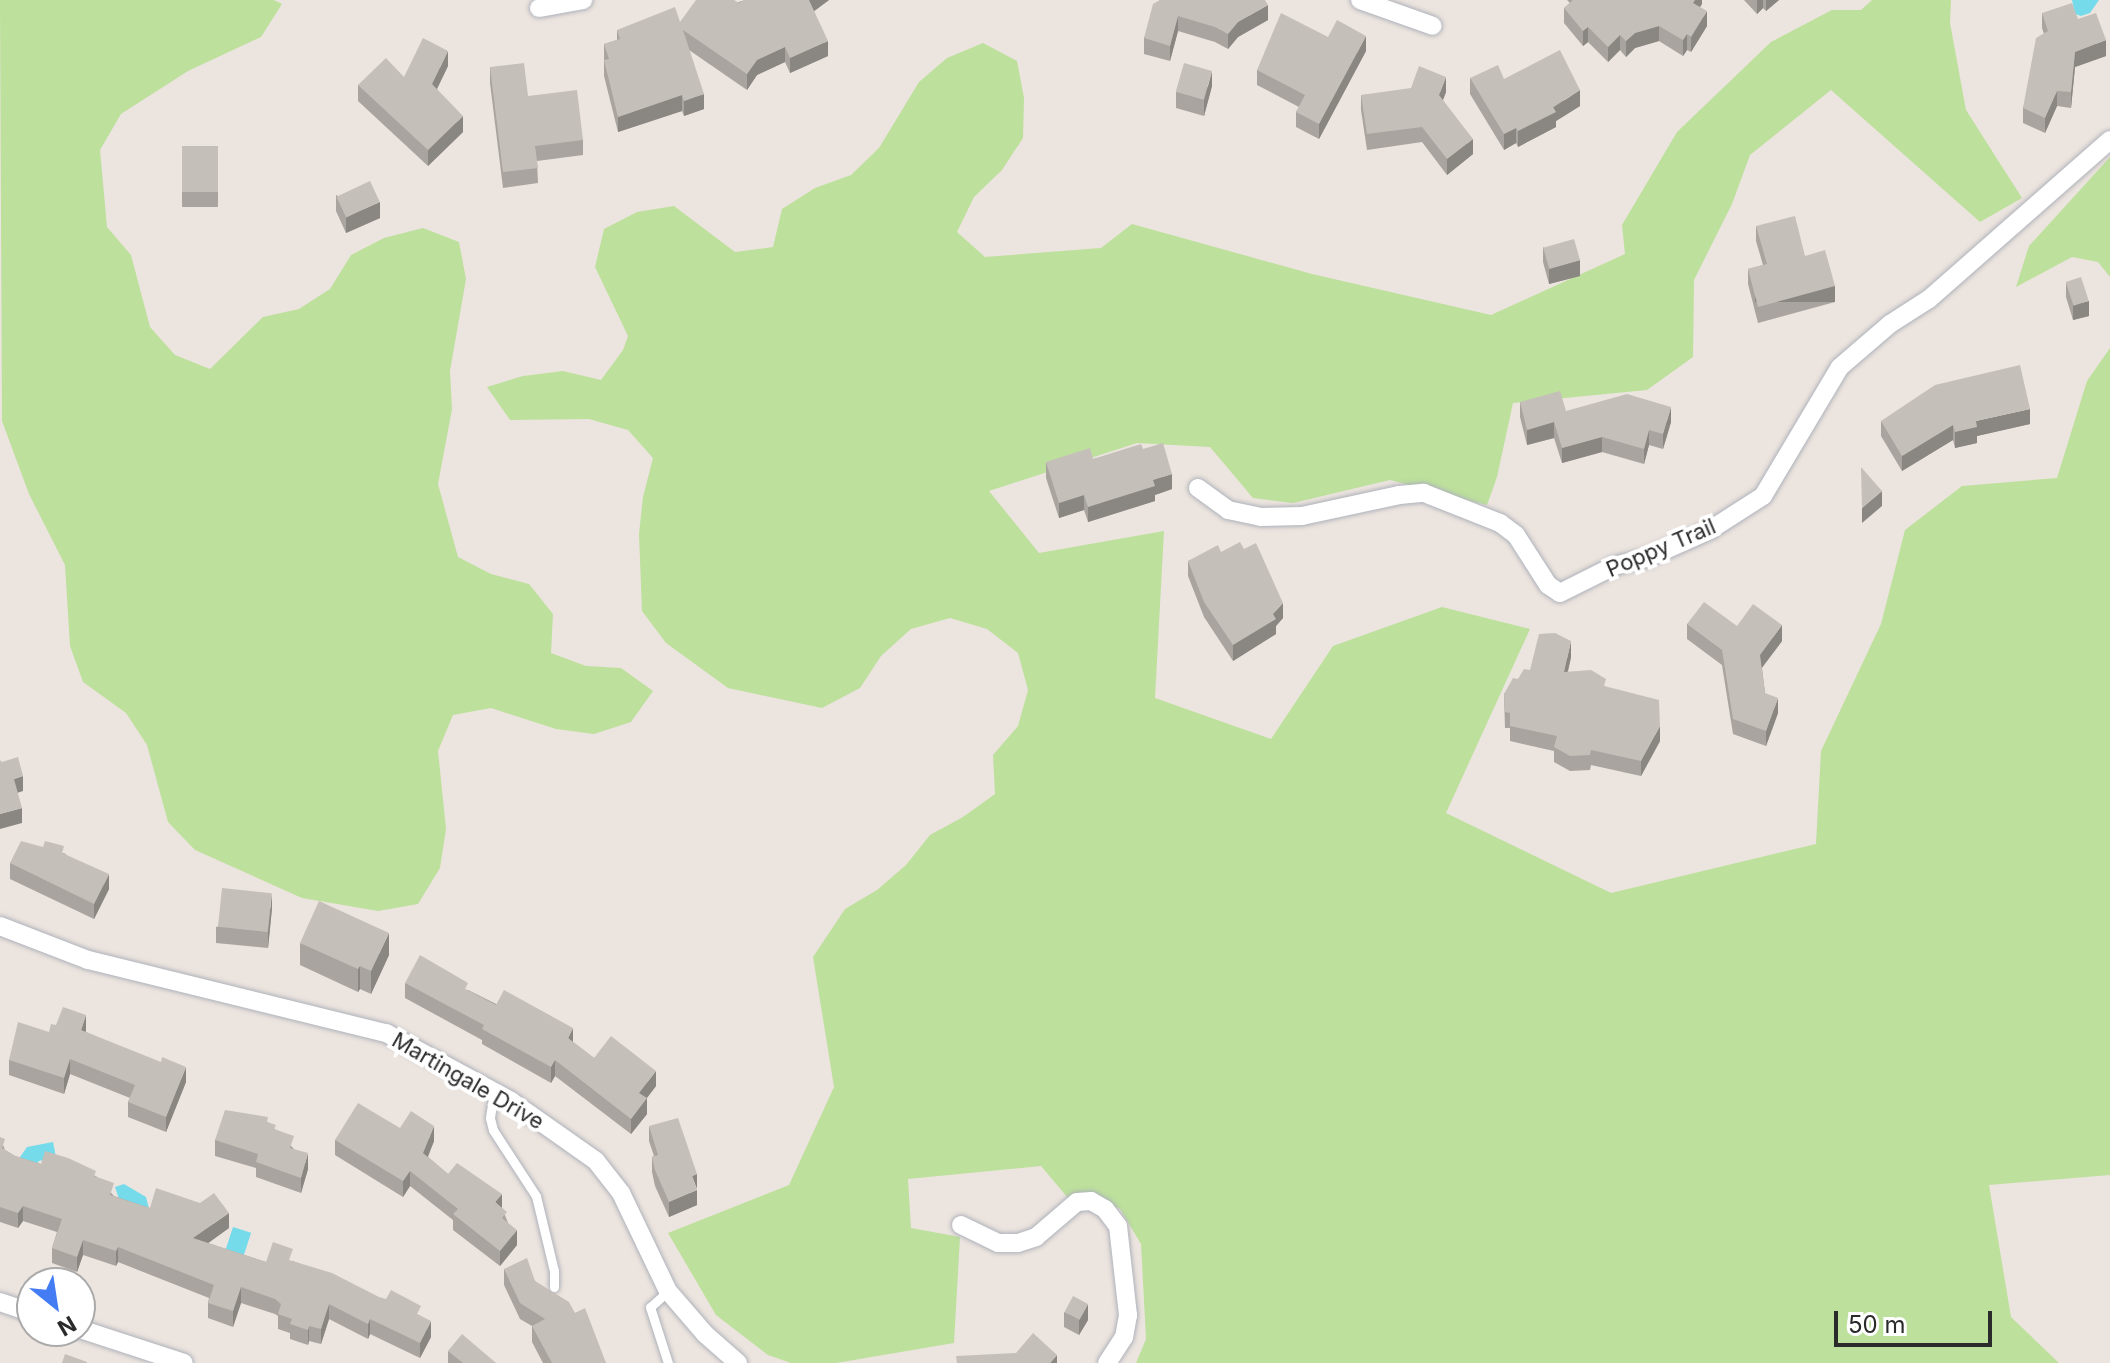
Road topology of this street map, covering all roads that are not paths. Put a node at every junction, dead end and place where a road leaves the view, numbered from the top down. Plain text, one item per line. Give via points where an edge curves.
1 (583, 0) edge
2 (1360, 0) edge
3 (539, 8) dead end
4 (1433, 26) dead end
5 (2110, 140) edge
6 (1198, 488) dead end
7 (0, 926) edge
8 (494, 1092) junction
9 (961, 1225) dead end
10 (554, 1287) dead end
11 (668, 1291) junction
12 (96, 1334) edge
13 (184, 1363) edge
14 (668, 1363) edge
15 (738, 1363) edge
16 (1107, 1363) edge

1 - 3 street
2 - 4 street
5 - 6 street, Poppy Trail via 1929,299 1840,367 1763,496 1710,530 1560,593 1548,585 1516,535 1500,523 1424,493 1302,516 1261,517 1228,510
7 - 8 street, Martingale Drive via 88,960 386,1033
8 - 10 lane via 493,1130 536,1196
8 - 11 street, Martingale Drive via 596,1161 621,1193
9 - 16 street via 998,1243 1018,1243 1036,1237 1077,1202 1091,1201 1105,1209 1118,1226 1128,1315 1124,1337
11 - 14 lane via 650,1307
11 - 15 street, Martingale Drive
12 - 13 street

